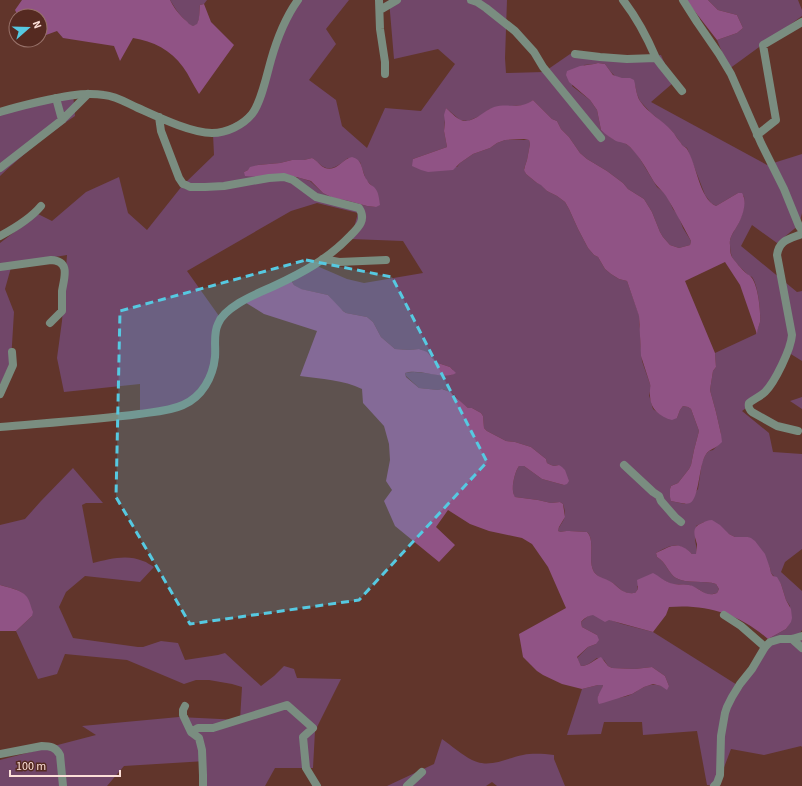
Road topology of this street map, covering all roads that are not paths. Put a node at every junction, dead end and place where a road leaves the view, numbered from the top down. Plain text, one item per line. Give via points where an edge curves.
1 (298, 0) edge
2 (379, 0) edge
3 (397, 0) edge
4 (471, 0) edge
5 (623, 0) edge
6 (683, 0) edge
7 (380, 10) junction
8 (802, 22) edge
9 (575, 54) dead end
10 (656, 58) junction
11 (385, 74) dead end
12 (682, 91) dead end
13 (88, 94) junction
14 (56, 98) junction
15 (1, 110) edge
16 (159, 117) junction
17 (62, 120) junction
18 (757, 135) junction
19 (601, 138) dead end
20 (0, 168) edge
21 (41, 206) dead end
22 (802, 230) edge
23 (802, 234) edge
24 (0, 236) edge
25 (323, 259) junction
26 (386, 260) dead end
27 (0, 267) edge
28 (50, 323) dead end
29 (12, 352) dead end
30 (0, 394) edge
31 (0, 427) edge
32 (798, 431) dead end
33 (624, 464) dead end
34 (681, 522) dead end
35 (724, 615) dead end
36 (802, 636) edge
37 (792, 638) junction
38 (765, 647) junction
39 (802, 648) edge
40 (185, 706) dead end
41 (191, 732) junction
42 (0, 754) edge
43 (422, 772) dead end
44 (63, 786) edge
45 (203, 786) edge
46 (317, 786) edge
47 (407, 786) edge
48 (714, 786) edge

1 - 16 street via 283,25 257,107 246,120 233,128 212,133
2 - 7 street
3 - 7 street
4 - 19 street via 486,8 515,31
5 - 10 street via 640,24
6 - 18 street via 731,74
7 - 11 street
8 - 18 street via 763,45 776,120
9 - 10 street
10 - 12 street
13 - 14 street
13 - 16 street via 114,97
13 - 17 street
14 - 15 street
14 - 17 street
16 - 25 street via 161,131 183,184 224,186 284,177 293,180 316,198 359,208 361,224 340,247
17 - 20 street
18 - 22 street
21 - 24 street
23 - 32 street via 784,241 776,255 792,342 771,385 749,406 752,412 777,426
25 - 26 street via 338,262
25 - 31 street via 240,302 226,313 215,333 215,357 208,384 187,404 162,411
27 - 28 street via 51,260 57,260 61,264 65,276 62,311
29 - 30 street via 13,365
33 - 34 street via 660,496
35 - 38 street
36 - 37 street
37 - 38 street via 773,640
37 - 39 street
38 - 48 street via 727,707 721,736 720,776
40 - 41 street via 183,715
41 - 45 street via 199,738 202,750
41 - 46 street via 287,705 313,728 303,737 306,768
42 - 44 street via 42,746 54,748 60,755
43 - 47 street

